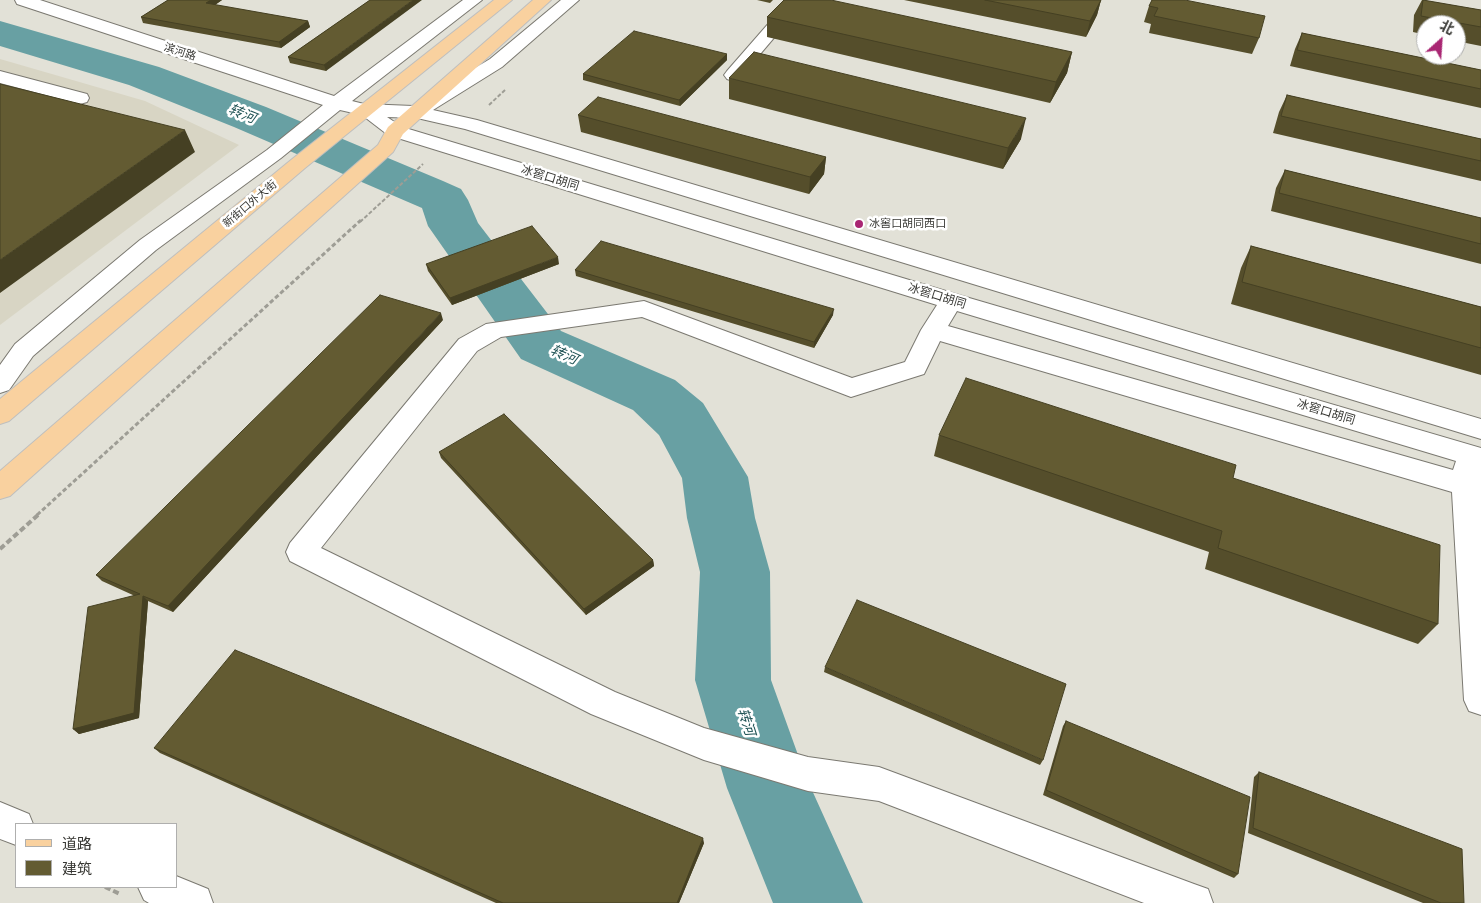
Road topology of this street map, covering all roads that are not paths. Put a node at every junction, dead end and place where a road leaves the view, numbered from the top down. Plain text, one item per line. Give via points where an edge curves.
1 (23, 0) edge
2 (474, 0) edge
3 (504, 0) edge
4 (543, 0) edge
5 (571, 0) edge
6 (798, 0) edge
7 (733, 75) edge
8 (0, 77) edge
9 (80, 98) dead end
10 (337, 103) junction
11 (363, 110) junction
12 (417, 112) junction
13 (390, 140) junction
14 (951, 301) junction
15 (933, 330) junction
16 (26, 349) junction
17 (0, 369) edge
18 (0, 384) edge
19 (0, 414) edge
20 (1476, 447) edge
21 (1466, 485) junction
22 (0, 488) edge
23 (1481, 700) edge
24 (0, 820) edge
25 (15, 826) edge
26 (159, 888) edge
27 (194, 903) edge
28 (1194, 903) edge

1 - 10 street, 滨河路
2 - 10 street, 新街口外大街
3 - 11 main road, 新街口外大街
4 - 12 main road
5 - 12 street via 496,64
6 - 7 street
8 - 9 street
10 - 11 street, 滨河路
10 - 16 street, 新街口外大街 via 274,154 148,246
11 - 12 street
11 - 13 street, 冰窖口胡同
11 - 19 main road, 新街口外大街
12 - 13 main road
12 - 20 street via 470,124
13 - 14 street, 冰窖口胡同
13 - 22 main road via 347,182
14 - 15 street
14 - 20 street, 冰窖口胡同
15 - 21 street
15 - 28 street via 915,368 851,388 644,309 495,330 468,345 301,552 603,703 704,744 808,774 879,784
16 - 17 street, 新街口外大街
16 - 18 street, 新街口外大街
20 - 21 street
21 - 23 street
24 - 25 street
26 - 27 street

